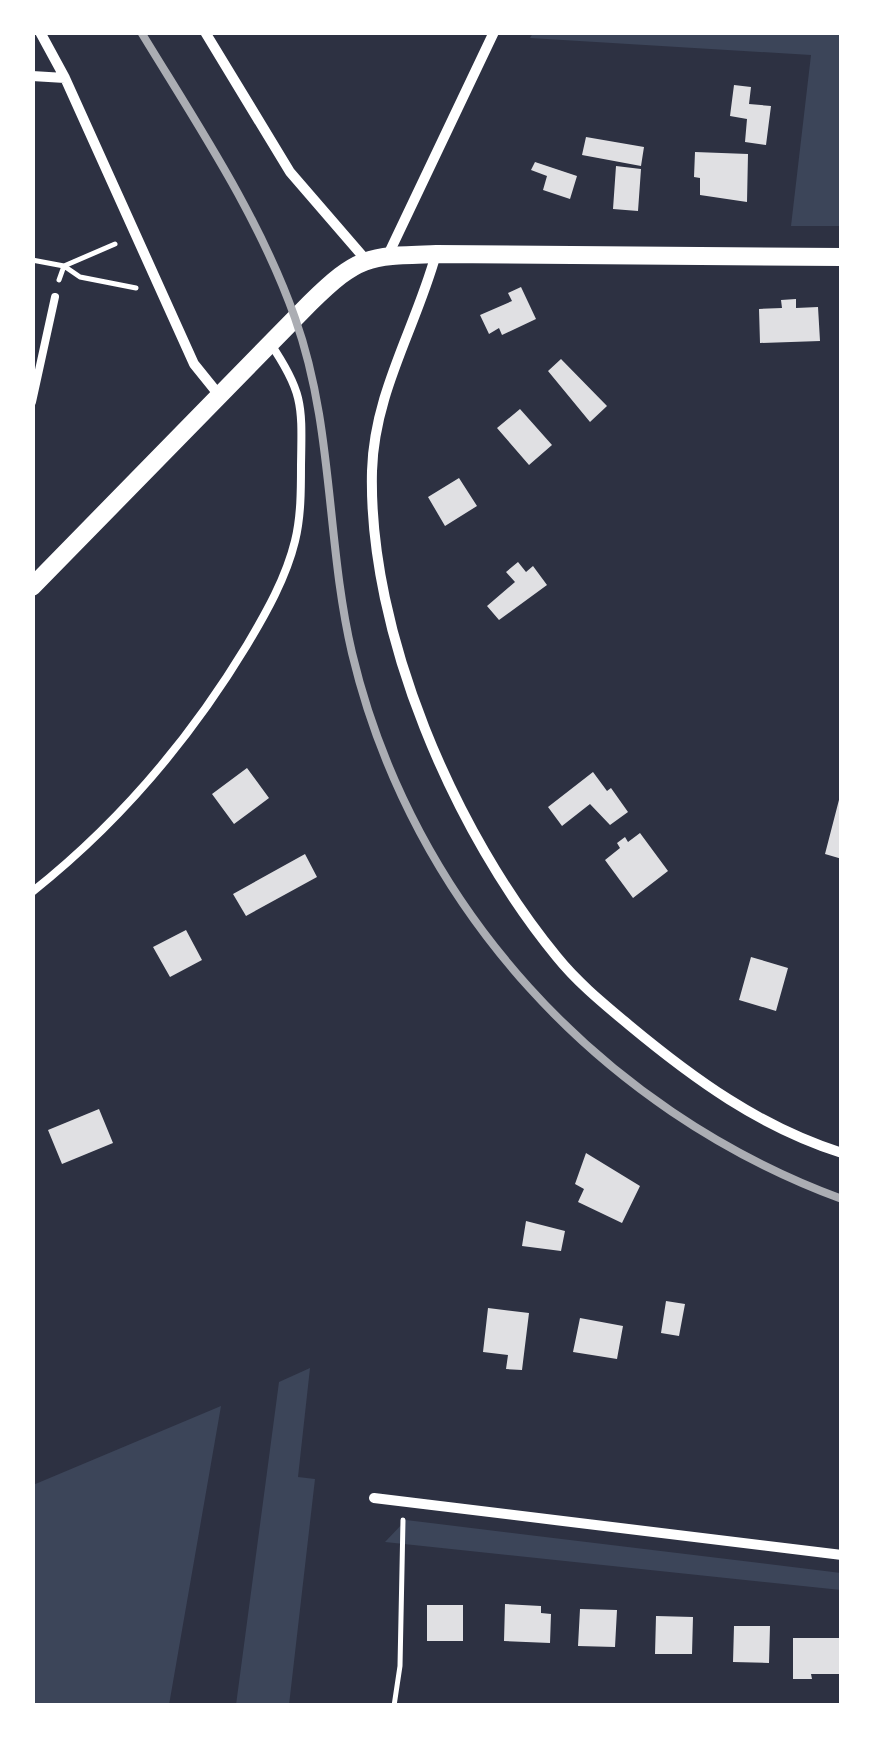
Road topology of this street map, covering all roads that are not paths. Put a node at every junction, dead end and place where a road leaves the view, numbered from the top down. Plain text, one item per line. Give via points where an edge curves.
1 (40, 32) edge
2 (204, 32) edge
3 (494, 32) edge
4 (32, 76) edge
5 (65, 78) junction
6 (436, 254) junction
7 (388, 255) junction
8 (842, 257) edge
9 (366, 260) junction
10 (55, 298) dead end
11 (270, 343) junction
12 (219, 395) junction
13 (32, 402) edge
14 (32, 587) edge
15 (32, 892) edge
16 (842, 1153) edge
17 (374, 1498) dead end
18 (842, 1556) edge

1 - 5 street
2 - 9 street via 290,172
3 - 7 street
4 - 5 street
5 - 12 street via 172,321
6 - 7 street
6 - 8 street
6 - 16 street via 388,384 372,469 381,588 440,760 470,826 526,914 588,990 718,1094 764,1122
7 - 9 street
9 - 11 street via 340,275
10 - 13 lane
11 - 12 street
11 - 15 lane via 292,375 301,412 300,502 287,568 253,635 181,744 101,834
12 - 14 street
17 - 18 street

